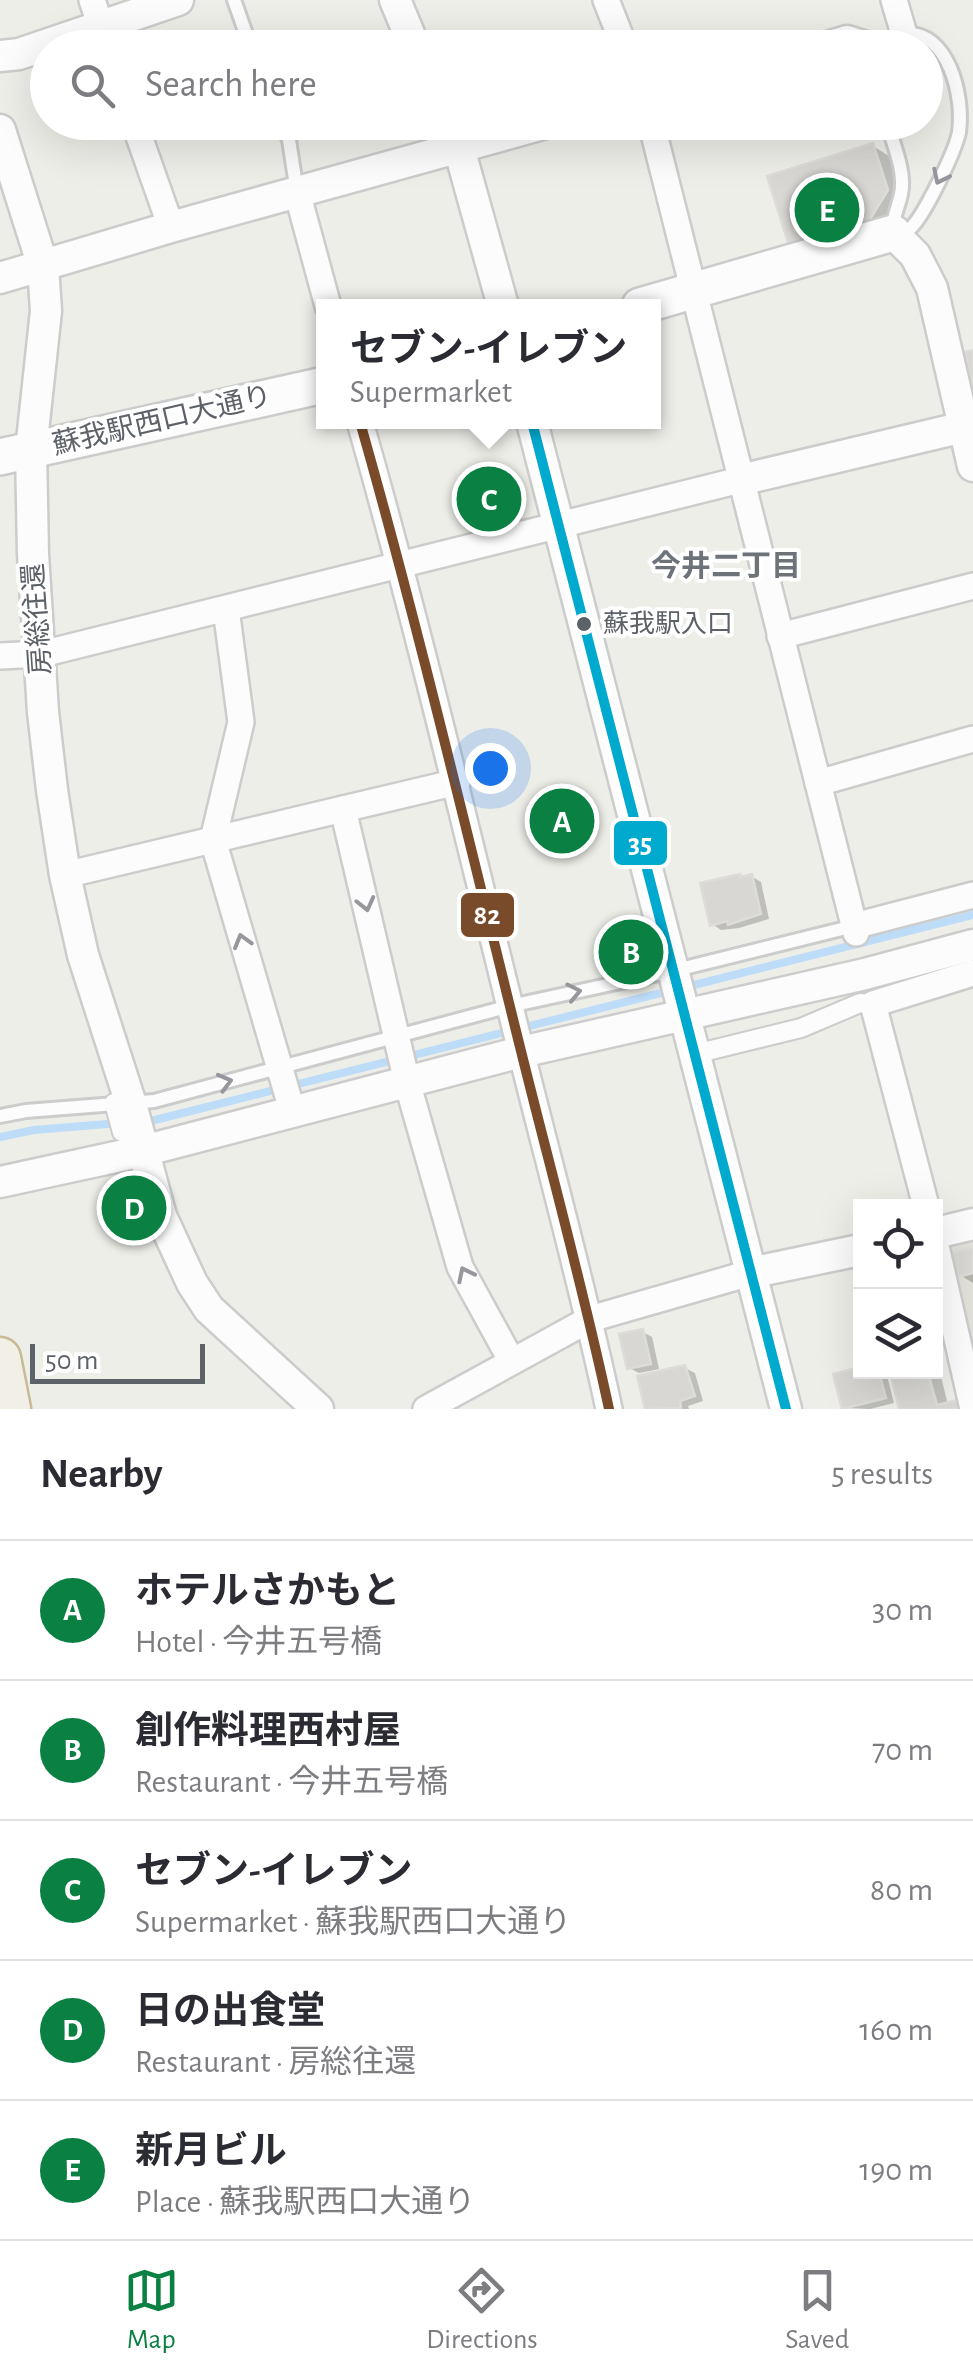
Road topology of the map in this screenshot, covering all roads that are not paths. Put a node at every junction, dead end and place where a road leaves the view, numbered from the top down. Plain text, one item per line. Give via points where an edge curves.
1 (178, 0) edge
2 (234, 0) edge
3 (395, 0) edge
4 (606, 0) edge
5 (894, 0) edge
6 (100, 24) edge
7 (244, 30) edge
8 (408, 30) edge
9 (618, 30) edge
10 (894, 30) edge
11 (30, 50) edge
12 (943, 54) edge
13 (0, 56) edge
14 (0, 130) edge
15 (140, 140) edge
16 (289, 140) edge
17 (442, 140) edge
18 (454, 140) edge
19 (655, 140) edge
20 (892, 140) edge
21 (296, 192) junction
22 (171, 227) junction
23 (892, 234) junction
24 (44, 266) junction
25 (0, 278) edge
26 (693, 292) junction
27 (326, 299) edge
28 (501, 299) edge
29 (661, 300) edge
30 (316, 387) edge
31 (968, 424) edge
32 (362, 429) edge
33 (534, 429) edge
34 (15, 454) edge
35 (973, 466) edge
36 (740, 480) junction
37 (558, 526) junction
38 (401, 566) junction
39 (973, 586) edge
40 (226, 609) junction
41 (780, 636) junction
42 (42, 654) junction
43 (0, 656) edge
44 (973, 739) edge
45 (457, 782) junction
46 (818, 783) junction
47 (343, 809) junction
48 (213, 840) junction
49 (65, 875) junction
50 (973, 895) edge
51 (973, 945) edge
52 (859, 946) junction
53 (672, 971) junction
54 (973, 973) edge
55 (873, 1004) junction
56 (510, 1006) junction
57 (684, 1015) junction
58 (396, 1038) junction
59 (521, 1052) junction
60 (695, 1054) junction
61 (280, 1068) junction
62 (407, 1082) junction
63 (292, 1110) junction
64 (0, 1116) edge
65 (127, 1123) junction
66 (0, 1182) edge
67 (924, 1199) edge
68 (973, 1224) edge
69 (943, 1232) edge
70 (853, 1251) edge
71 (750, 1273) junction
72 (943, 1278) edge
73 (590, 1318) junction
74 (0, 1358) edge
75 (512, 1360) junction
76 (10, 1409) edge
77 (318, 1409) edge
78 (426, 1409) edge
79 (609, 1409) edge
80 (786, 1409) edge
81 (972, 1409) edge

1 - 6 street
2 - 7 lane
3 - 8 street
4 - 9 street
5 - 10 street
11 - 13 street
12 -> 23 lane via 960,130 920,216 910,229
14 - 24 street, 房総往還
15 - 22 street
16 - 21 lane
17 - 21 street
18 - 28 street
19 - 26 street
20 - 23 lane via 902,182
21 - 22 street
21 - 27 street
22 - 24 street
23 - 26 main road
23 - 31 street via 915,255 932,288
24 - 25 street
24 - 34 street, 房総往還 via 46,311
26 - 29 main road
26 - 36 street
30 - 34 main road, 蘇我駅西口大通り
31 - 35 street
31 - 36 street
32 - 38 street
33 - 37 street
34 - 42 street, 房総往還
36 - 37 street
36 - 41 street
37 - 38 street
37 - 53 street
38 - 40 street
38 - 45 street
39 - 41 street
40 - 42 street
40 - 48 street via 241,722
41 - 46 street
42 - 43 street
42 - 49 street, 房総往還 via 43,712
44 - 46 street
45 - 47 street
45 - 56 street
46 - 52 street
47 - 48 street
47 -> 58 street
48 - 49 street
61 -> 48 street
49 - 65 street, 房総往還
50 - 52 street
51 - 52 street
52 - 53 lane
52 - 57 street
56 -> 53 lane
53 - 57 street
54 - 55 street
55 - 60 street
55 - 67 street
56 - 58 lane
56 - 59 street
57 - 59 street
57 - 60 street
58 - 61 lane
58 - 62 street
59 - 62 street
59 - 73 street
60 - 71 street
61 - 63 street
65 -> 61 lane via 154,1102
62 - 63 street
75 -> 62 street via 460,1267
63 - 65 street
64 - 65 lane
65 - 66 street
65 - 77 street, 房総往還 via 161,1216 208,1308
68 - 69 street
70 - 71 street
71 - 73 street
71 - 80 street
72 - 81 street
73 - 75 street
73 - 79 street
74 - 76 highway
75 - 78 street

